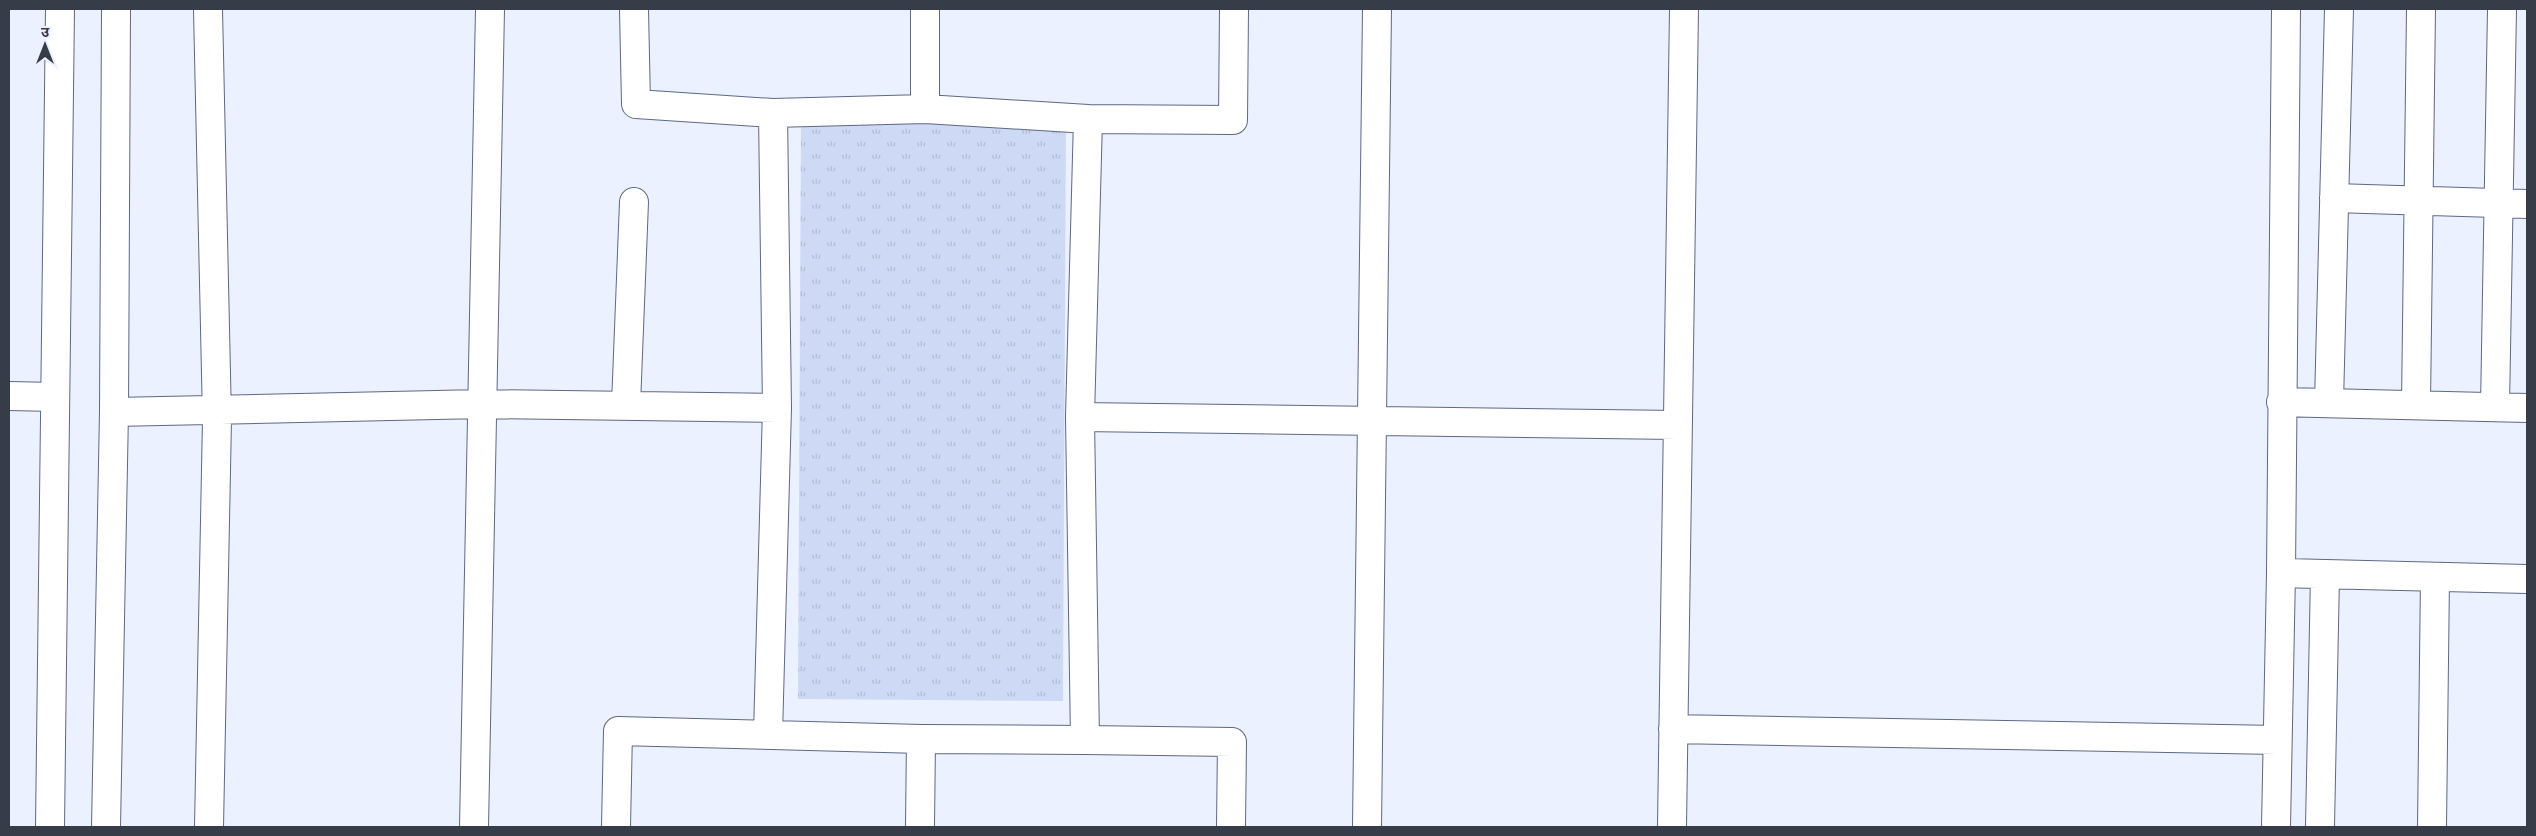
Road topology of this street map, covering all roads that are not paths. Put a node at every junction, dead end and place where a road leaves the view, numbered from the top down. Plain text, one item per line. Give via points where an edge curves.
1 (60, 9) edge
2 (116, 9) edge
3 (208, 9) edge
4 (490, 9) edge
5 (634, 9) edge
6 (925, 9) edge
7 (1234, 9) edge
8 (1377, 9) edge
9 (1684, 9) edge
10 (2286, 9) edge
11 (2339, 9) edge
12 (2421, 9) edge
13 (2502, 9) edge
14 (925, 109) junction
15 (773, 113) junction
16 (1088, 119) junction
17 (2334, 198) junction
18 (2418, 200) junction
19 (634, 202) dead end
20 (2499, 203) junction
21 (2527, 204) edge
22 (9, 396) edge
23 (56, 397) junction
24 (2281, 402) junction
25 (2329, 403) junction
26 (482, 404) junction
27 (626, 405) junction
28 (2416, 405) junction
29 (2496, 407) junction
30 (777, 408) junction
31 (2527, 408) edge
32 (216, 410) junction
33 (114, 412) junction
34 (1080, 417) junction
35 (1372, 421) junction
36 (1677, 425) junction
37 (2281, 573) junction
38 (2325, 575) junction
39 (2435, 577) junction
40 (2527, 579) edge
41 (1673, 729) junction
42 (768, 734) junction
43 (921, 739) junction
44 (1085, 740) junction
45 (2277, 740) junction
46 (50, 827) edge
47 (106, 827) edge
48 (209, 827) edge
49 (474, 827) edge
50 (616, 827) edge
51 (920, 827) edge
52 (1231, 827) edge
53 (1367, 827) edge
54 (1672, 827) edge
55 (2276, 827) edge
56 (2320, 827) edge
57 (2432, 827) edge

1 - 23 street
2 - 33 street
3 - 32 street
4 - 26 street
5 - 15 street via 636,104
6 - 14 street
7 - 16 street via 1233,120
8 - 35 street
9 - 36 street
10 - 24 street
11 - 17 street
12 - 18 street
13 - 20 street
14 - 15 street
14 - 16 street
15 - 30 street
16 - 34 street
17 - 18 street
17 - 25 street
18 - 20 street
18 - 28 street
19 - 27 street
20 - 21 street
20 - 29 street
22 - 23 street
23 - 46 street
24 - 25 street
24 - 37 street
25 - 28 street
26 - 27 street
26 - 32 street
26 - 49 street
27 - 30 street
28 - 29 street
29 - 31 street
30 - 42 street
32 - 33 street
32 - 48 street
33 - 47 street
34 - 35 street
34 - 44 street
35 - 36 street
35 - 53 street
36 - 41 street
37 - 38 street
37 - 45 street
38 - 39 street
38 - 56 street
39 - 40 street
39 - 57 street
41 - 45 street
41 - 54 street
42 - 43 street
42 - 50 street via 618,731
43 - 44 street
43 - 51 street
44 - 52 street via 1232,742
45 - 55 street

